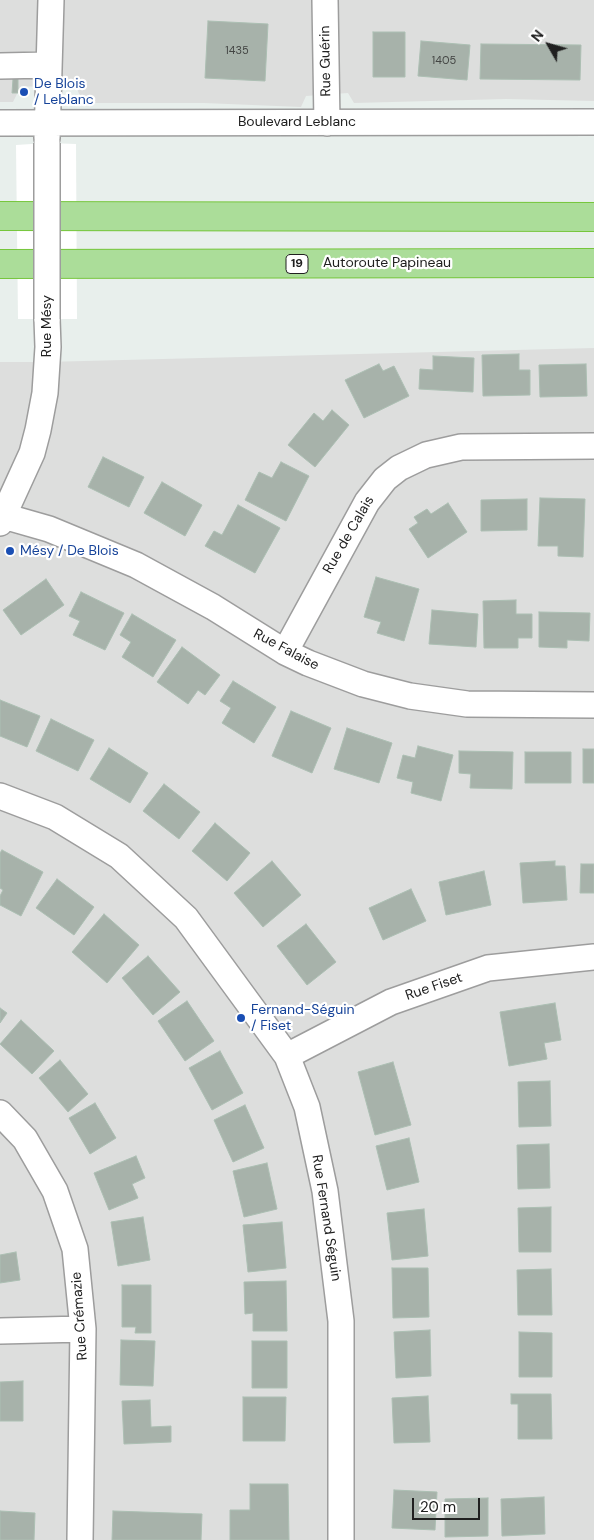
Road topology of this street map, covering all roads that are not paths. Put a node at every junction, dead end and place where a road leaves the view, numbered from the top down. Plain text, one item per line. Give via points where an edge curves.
1 (51, 0) edge
2 (325, 0) edge
3 (0, 66) edge
4 (48, 66) junction
5 (594, 122) edge
6 (0, 123) edge
7 (327, 123) junction
8 (47, 132) junction
9 (0, 216) edge
10 (594, 216) edge
11 (594, 263) edge
12 (0, 264) edge
13 (594, 446) edge
14 (1, 518) edge
15 (285, 652) junction
16 (594, 704) edge
17 (0, 796) edge
18 (594, 957) edge
19 (287, 1056) junction
20 (0, 1113) edge
21 (83, 1329) junction
22 (0, 1331) edge
23 (80, 1540) edge
24 (341, 1540) edge

1 - 4 street, Rue Mésy
2 - 7 street, Rue Guérin
3 - 4 street
4 - 8 street, Rue Mésy
5 - 7 street, Boulevard Leblanc
6 - 8 street, Boulevard Leblanc
7 - 8 street, Boulevard Leblanc
8 - 14 street, Rue Mésy, bridge via 47,367 42,414 32,453
9 - 10 highway
11 - 12 highway, Autoroute Papineau / 19
13 - 15 street, Rue de Calais via 461,447 426,455 399,468 366,502
14 - 15 street, Rue Falaise via 49,529 136,565
15 - 16 street, Rue Falaise via 363,684 426,699 494,705
17 - 19 street, Rue Fernand Séguin via 55,817 119,856 186,918
18 - 19 street, Rue Fiset via 488,968 391,1002
19 - 24 street, Rue Fernand Séguin via 306,1107 325,1191 341,1321
20 - 21 street, Rue Crémazie via 25,1139 55,1191 75,1249
21 - 22 street
21 - 23 street, Rue Crémazie

